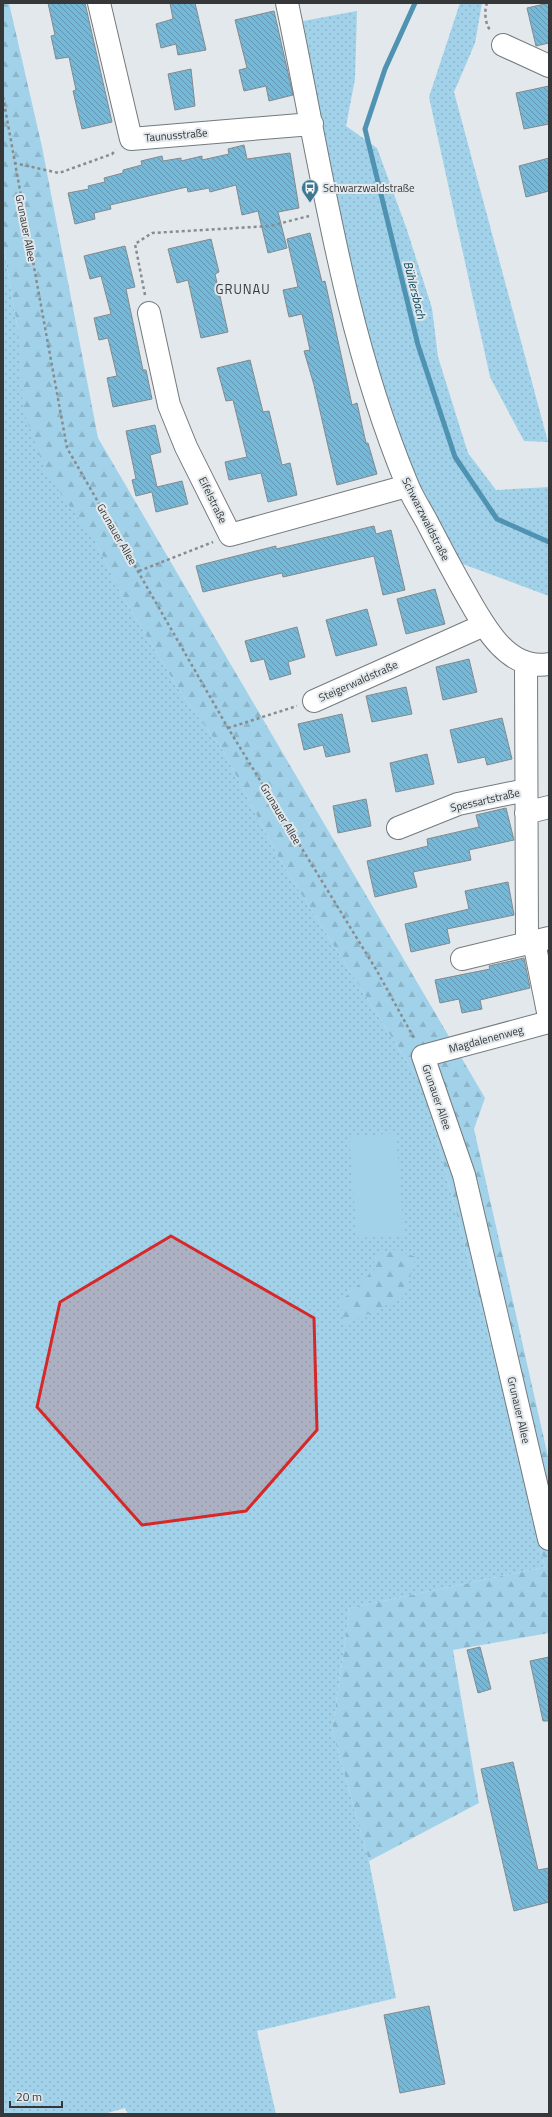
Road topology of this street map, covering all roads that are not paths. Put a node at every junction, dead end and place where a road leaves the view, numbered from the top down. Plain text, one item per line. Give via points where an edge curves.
1 (99, 3) edge
2 (288, 3) edge
3 (504, 45) road end
4 (549, 66) edge
5 (312, 124) junction
6 (149, 313) road end
7 (407, 486) junction
8 (484, 625) junction
9 (526, 663) junction
10 (549, 664) edge
11 (314, 701) road end
12 (526, 790) junction
13 (549, 807) edge
14 (526, 813) junction
15 (398, 828) dead end
16 (537, 941) edge
17 (462, 959) dead end
18 (549, 1017) edge
19 (549, 1022) edge
20 (423, 1056) joint
21 (549, 1539) edge

1 - 5 street, Taunusstraße via 131,139
2 - 5 street, Schwarzwaldstraße
3 - 4 street
5 - 7 street, Schwarzwaldstraße via 327,211 362,358
6 - 7 street, Eifelstraße via 169,405 186,447 230,535
7 - 8 street, Schwarzwaldstraße
8 - 9 street, Schwarzwaldstraße via 503,649
8 - 11 street, Steigerwaldstraße
9 - 10 street, Schwarzwaldstraße
9 - 12 street, Spessartstraße
12 - 14 street, Spessartstraße
12 - 15 street, Spessartstraße via 458,804
13 - 14 street, Spessartstraße
14 - 16 street, Spessartstraße
16 - 17 street
16 - 18 street, Spessartstraße
19 - 20 street, Magdalenenweg
20 - 21 street, Grunauer Allee via 464,1175

